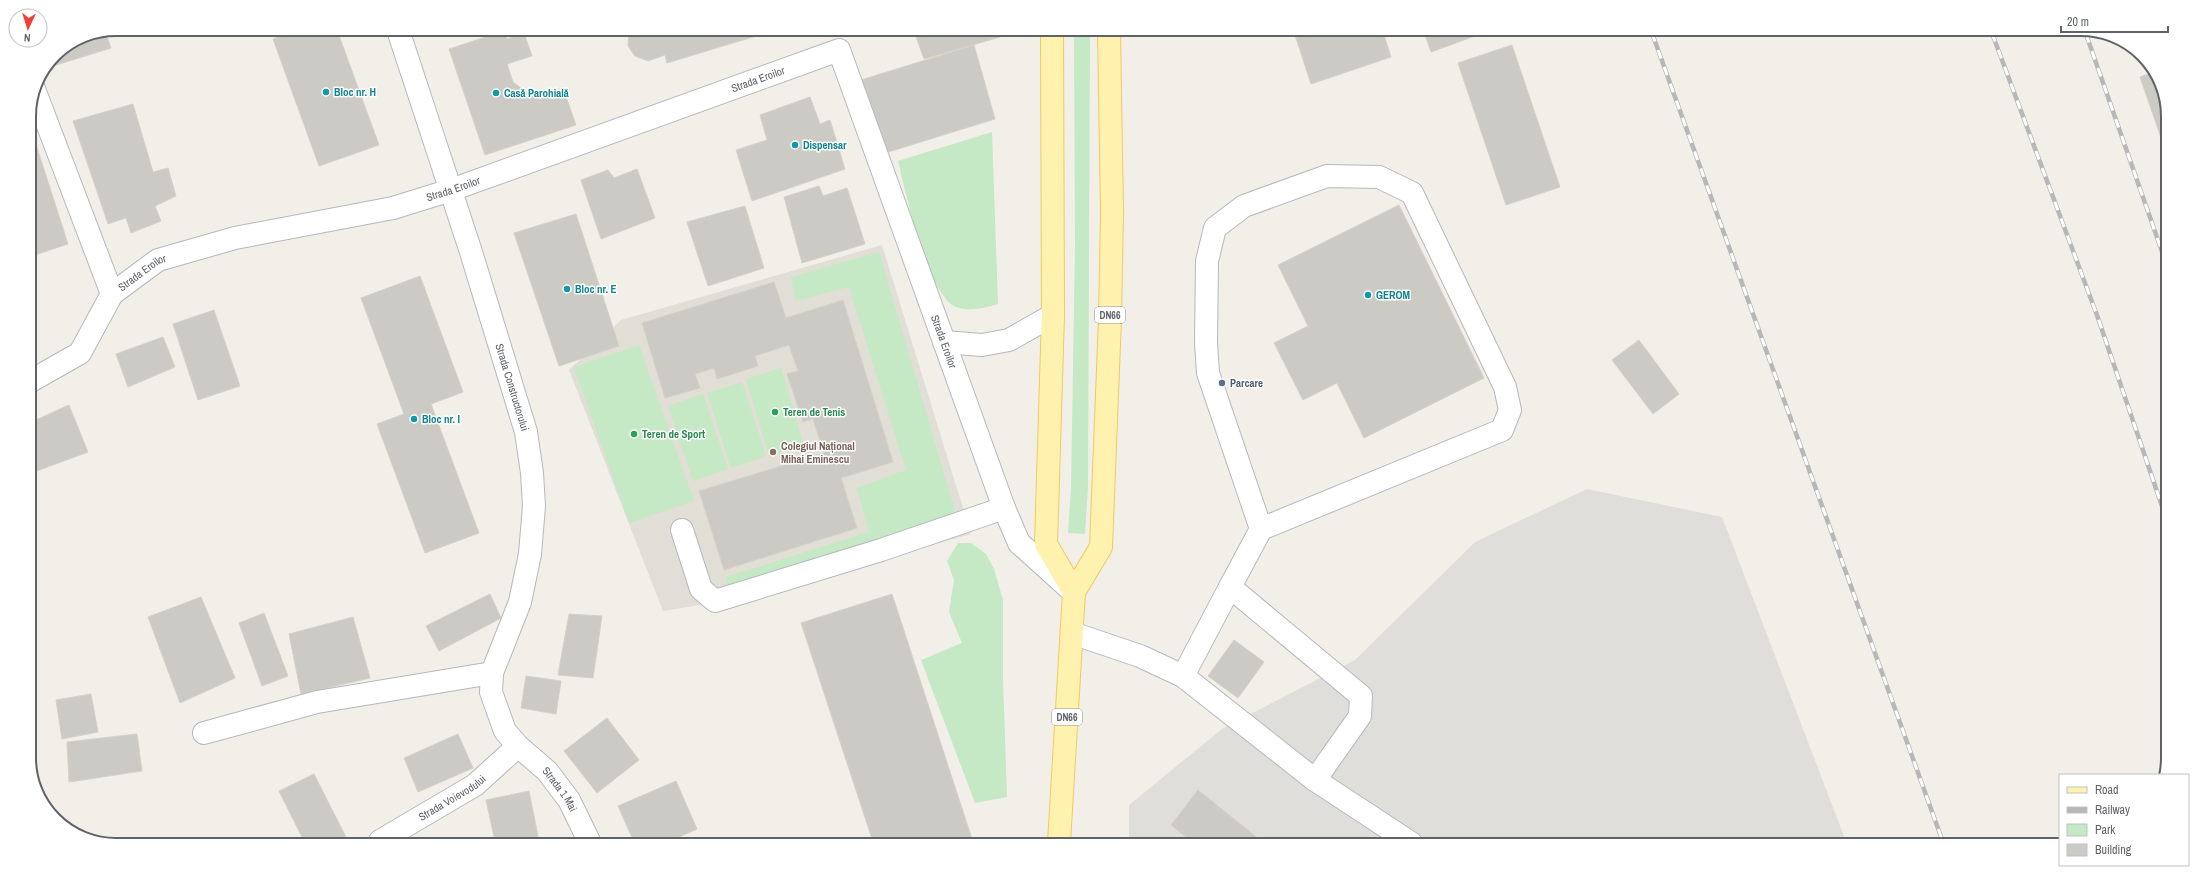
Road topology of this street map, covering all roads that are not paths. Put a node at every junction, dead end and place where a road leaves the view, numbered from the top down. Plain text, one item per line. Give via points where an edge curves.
1 (400, 36) edge
2 (1052, 36) edge
3 (1109, 36) edge
4 (38, 100) edge
5 (451, 190) junction
6 (112, 294) junction
7 (1053, 315) junction
8 (944, 342) junction
9 (36, 378) edge
10 (1004, 508) junction
11 (1261, 529) junction
12 (682, 530) dead end
13 (1230, 587) junction
14 (1074, 592) junction
15 (1072, 633) junction
16 (492, 673) junction
17 (1183, 676) junction
18 (204, 733) dead end
19 (518, 746) junction
20 (1315, 780) junction
21 (388, 838) edge
22 (587, 838) edge
23 (1059, 838) edge
24 (1403, 838) edge

1 - 5 street, Strada Constructorului
2 - 7 main road
3 - 14 main road, DN66 via 1112,213 1101,547
4 - 6 street, Strada Eroilor
5 - 6 street, Strada Eroilor via 393,208 235,238 158,260
5 - 8 street, Strada Eroilor via 840,50
5 - 16 street, Strada Constructorului via 526,432 532,473 534,506 520,602
6 - 9 street, Strada Eroilor via 80,352
7 - 8 street via 1009,340 982,345
7 - 14 main road via 1046,544
8 - 10 street, Strada Eroilor
10 - 12 street via 881,550 715,601 701,589
10 - 14 street, Strada Eroilor via 1019,543
11 - 11 street via 1502,430 1510,410 1505,387 1412,193 1379,177 1327,176 1244,206 1215,228 1207,261 1208,373
11 - 13 street
13 - 17 street
13 - 20 street via 1361,696 1360,716
14 - 15 main road, DN66
15 - 17 street via 1140,656
15 - 23 main road, DN66
16 - 18 street via 317,702
16 - 19 street, Strada Constructorului via 491,692 497,711 505,731
17 - 20 street
19 - 21 street, Strada Voievodului via 474,785
19 - 22 street, Strada 1 Mai via 547,772 569,800
20 - 24 street

